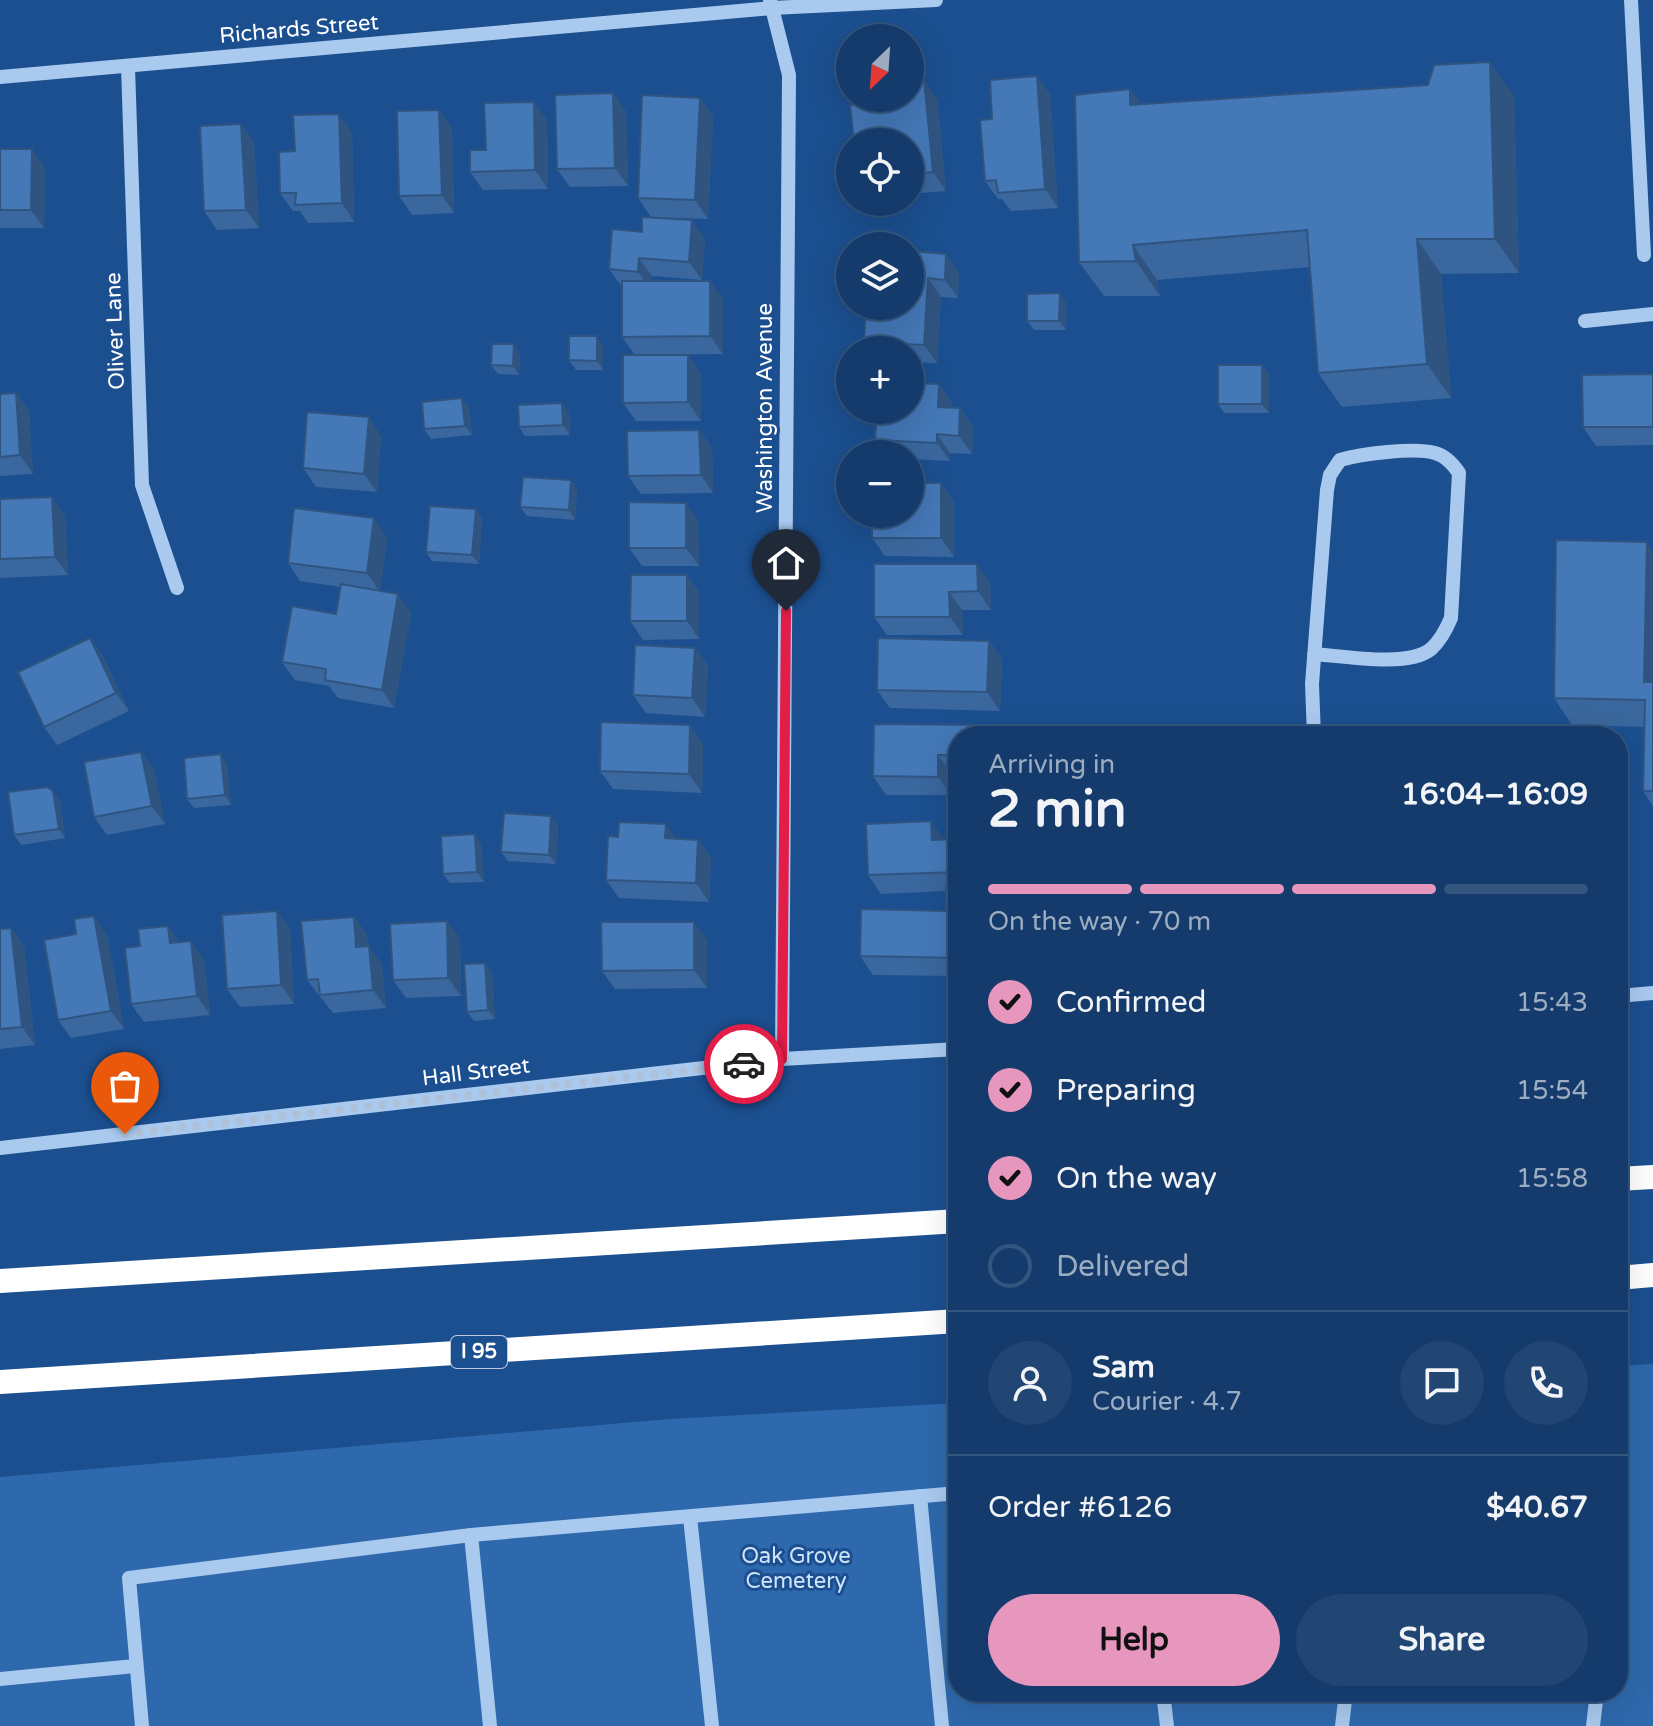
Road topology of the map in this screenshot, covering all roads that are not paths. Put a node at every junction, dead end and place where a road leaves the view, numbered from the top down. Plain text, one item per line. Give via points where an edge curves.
1 (936, 0) edge
2 (1631, 0) edge
3 (771, 4) edge
4 (128, 67) junction
5 (0, 77) edge
6 (1644, 255) dead end
7 (1653, 314) edge
8 (1585, 321) dead end
9 (177, 588) dead end
10 (1314, 654) junction
11 (1314, 726) edge
12 (1653, 993) edge
13 (1628, 995) edge
14 (948, 1050) edge
15 (782, 1059) junction
16 (0, 1148) edge
17 (1653, 1177) edge
18 (1628, 1178) edge
19 (948, 1222) edge
20 (1653, 1275) edge
21 (1628, 1277) edge
22 (0, 1281) edge
23 (948, 1322) edge
24 (0, 1382) edge
25 (948, 1494) edge
26 (920, 1496) junction
27 (690, 1517) junction
28 (471, 1535) junction
29 (135, 1666) junction
30 (0, 1679) edge
31 (1164, 1702) edge
32 (1345, 1702) edge
33 (1596, 1702) edge
34 (142, 1726) edge
35 (490, 1726) edge
36 (712, 1726) edge
37 (942, 1726) edge
38 (1167, 1726) edge
39 (1342, 1726) edge
40 (1593, 1726) edge

1 - 3 street, Richards Street
2 - 6 street
3 - 4 street, Richards Street
3 - 15 street, Washington Avenue via 789,75
4 - 5 street, Richards Street
4 - 9 street, Oliver Lane via 142,485
7 - 8 street
10 - 10 street via 1327,490 1340,460 1380,452 1435,452 1450,460 1459,473 1451,618 1443,636 1429,651 1410,658
10 - 11 street
12 - 13 street
14 - 15 street, Hall Street
15 - 16 street, Hall Street
17 - 18 highway
19 - 22 highway
20 - 21 highway
23 - 24 highway, I 95
25 - 26 street
26 - 27 street
26 - 37 street
27 - 28 street
27 - 36 street
28 - 29 street via 129,1578
28 - 35 street
29 - 30 street
29 - 34 street
31 - 38 street
32 - 39 street
33 - 40 street

